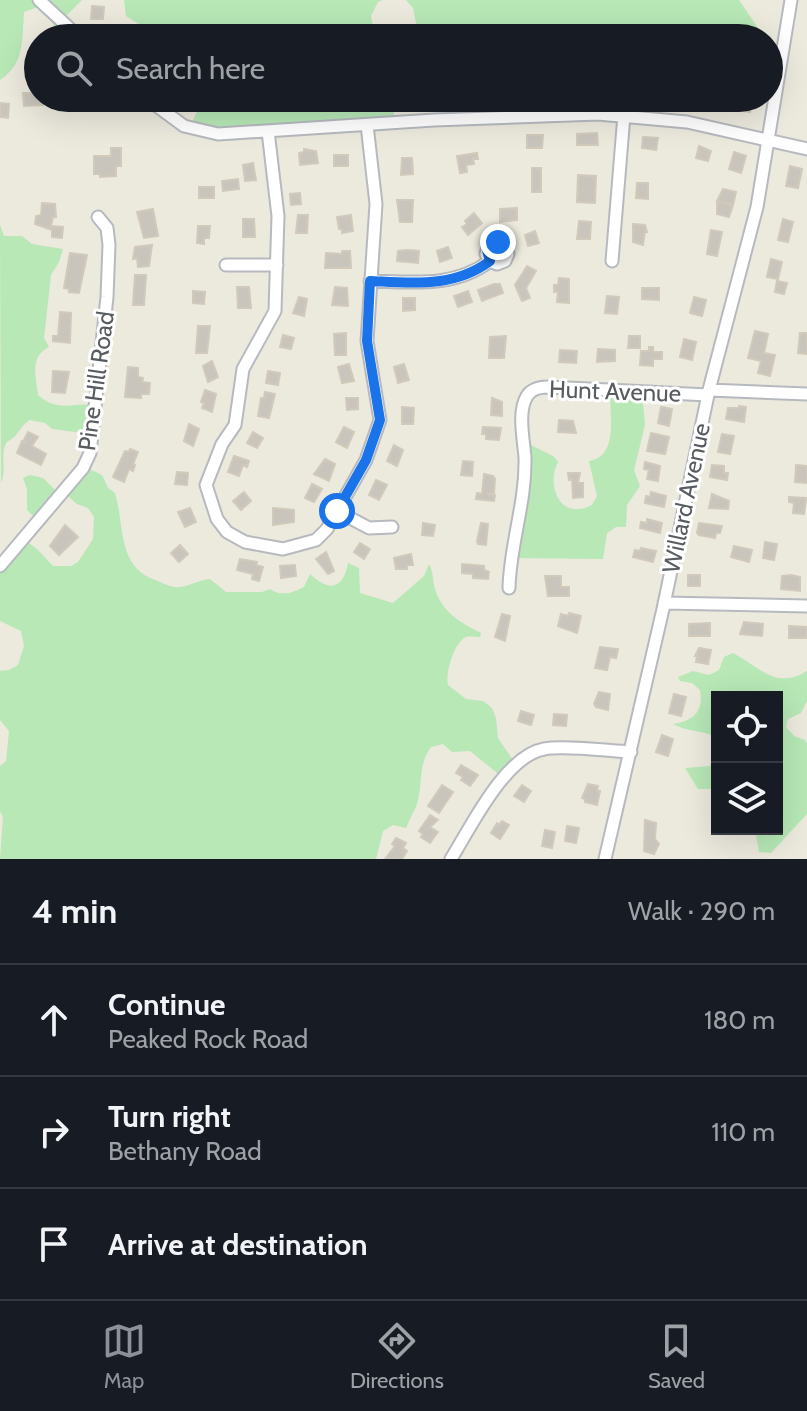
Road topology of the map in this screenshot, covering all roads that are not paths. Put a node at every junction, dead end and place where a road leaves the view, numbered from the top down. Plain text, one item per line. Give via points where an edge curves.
1 (39, 0) edge
2 (791, 0) edge
3 (65, 24) edge
4 (783, 53) edge
5 (164, 112) edge
6 (774, 112) edge
7 (624, 115) junction
8 (367, 125) junction
9 (268, 131) junction
10 (770, 139) junction
11 (807, 149) edge
12 (98, 217) dead end
13 (490, 261) dead end
14 (612, 261) dead end
15 (226, 265) dead end
16 (277, 265) junction
17 (370, 281) junction
18 (708, 392) junction
19 (807, 394) edge
20 (337, 511) junction
21 (392, 527) dead end
22 (0, 566) edge
23 (509, 588) dead end
24 (664, 603) junction
25 (807, 606) edge
26 (631, 752) junction
27 (451, 859) edge
28 (605, 859) edge

1 - 3 street
2 - 4 street, Willard Avenue
5 - 9 street via 192,129 218,134
6 - 10 street, Willard Avenue
7 - 8 street
7 - 10 street
7 - 14 street
8 - 9 street
8 - 17 street via 376,204
9 - 16 street via 278,216
10 - 11 street
10 - 18 street, Willard Avenue
12 - 22 street, Pine Hill Road via 107,228 108,271 90,453
13 - 17 street via 459,279
15 - 16 street
16 - 20 street via 275,311 243,369 235,425 206,485 227,532 265,547 283,549 316,540
17 - 20 street via 367,341 380,420 366,460
18 - 19 street, Hunt Avenue
18 - 23 street, Hunt Avenue via 537,387 527,396 524,492 509,559
18 - 24 street, Willard Avenue
20 - 21 street via 369,528
24 - 25 street
24 - 26 street, Willard Avenue
26 - 27 street via 545,748 528,755 504,777
26 - 28 street, Willard Avenue

